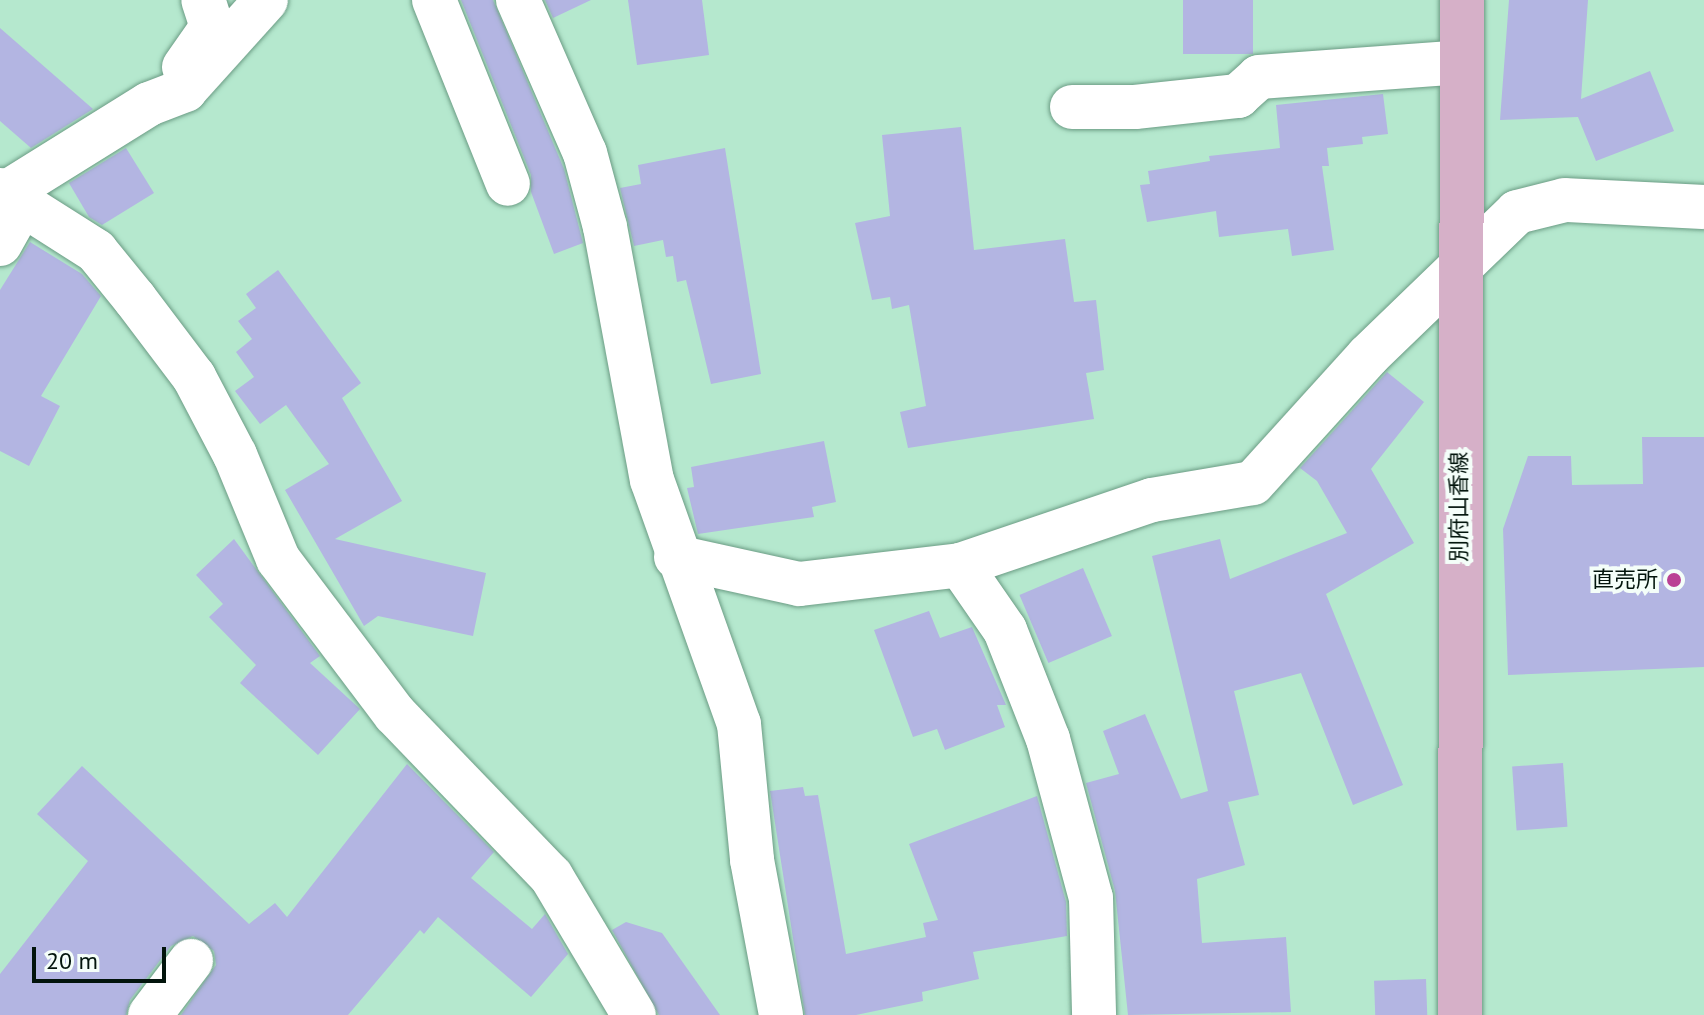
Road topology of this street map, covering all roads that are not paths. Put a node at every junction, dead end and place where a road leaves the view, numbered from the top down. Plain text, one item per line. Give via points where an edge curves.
1 (203, 0) edge
2 (266, 0) edge
3 (434, 0) edge
4 (518, 0) edge
5 (1462, 0) edge
6 (1461, 62) junction
7 (149, 104) junction
8 (1072, 107) dead end
9 (508, 184) dead end
10 (10, 195) edge
11 (1704, 207) edge
12 (0, 244) edge
13 (1459, 263) junction
14 (676, 557) junction
15 (960, 565) junction
16 (191, 961) dead end
17 (1463, 1011) edge
18 (150, 1015) edge
19 (634, 1015) edge
20 (781, 1015) edge
21 (1094, 1015) edge

1 - 7 street via 212,27 200,52
2 - 7 street via 185,90
3 - 9 street
4 - 14 street via 585,153 605,227 652,480
5 - 6 main road, 別府山香線
6 - 8 street via 1259,77 1238,96 1135,107
6 - 13 main road, 別府山香線
7 - 10 street
10 - 12 street
10 - 19 street via 96,251 135,299 194,377 235,455 278,559 395,714 551,876
11 - 13 street via 1565,200 1517,212
13 - 15 street via 1253,483 1152,500
13 - 17 main road, 別府山香線
14 - 15 street via 799,584
14 - 20 street via 739,724 752,860
15 - 21 street via 1005,630 1048,739 1091,898
16 - 18 street

